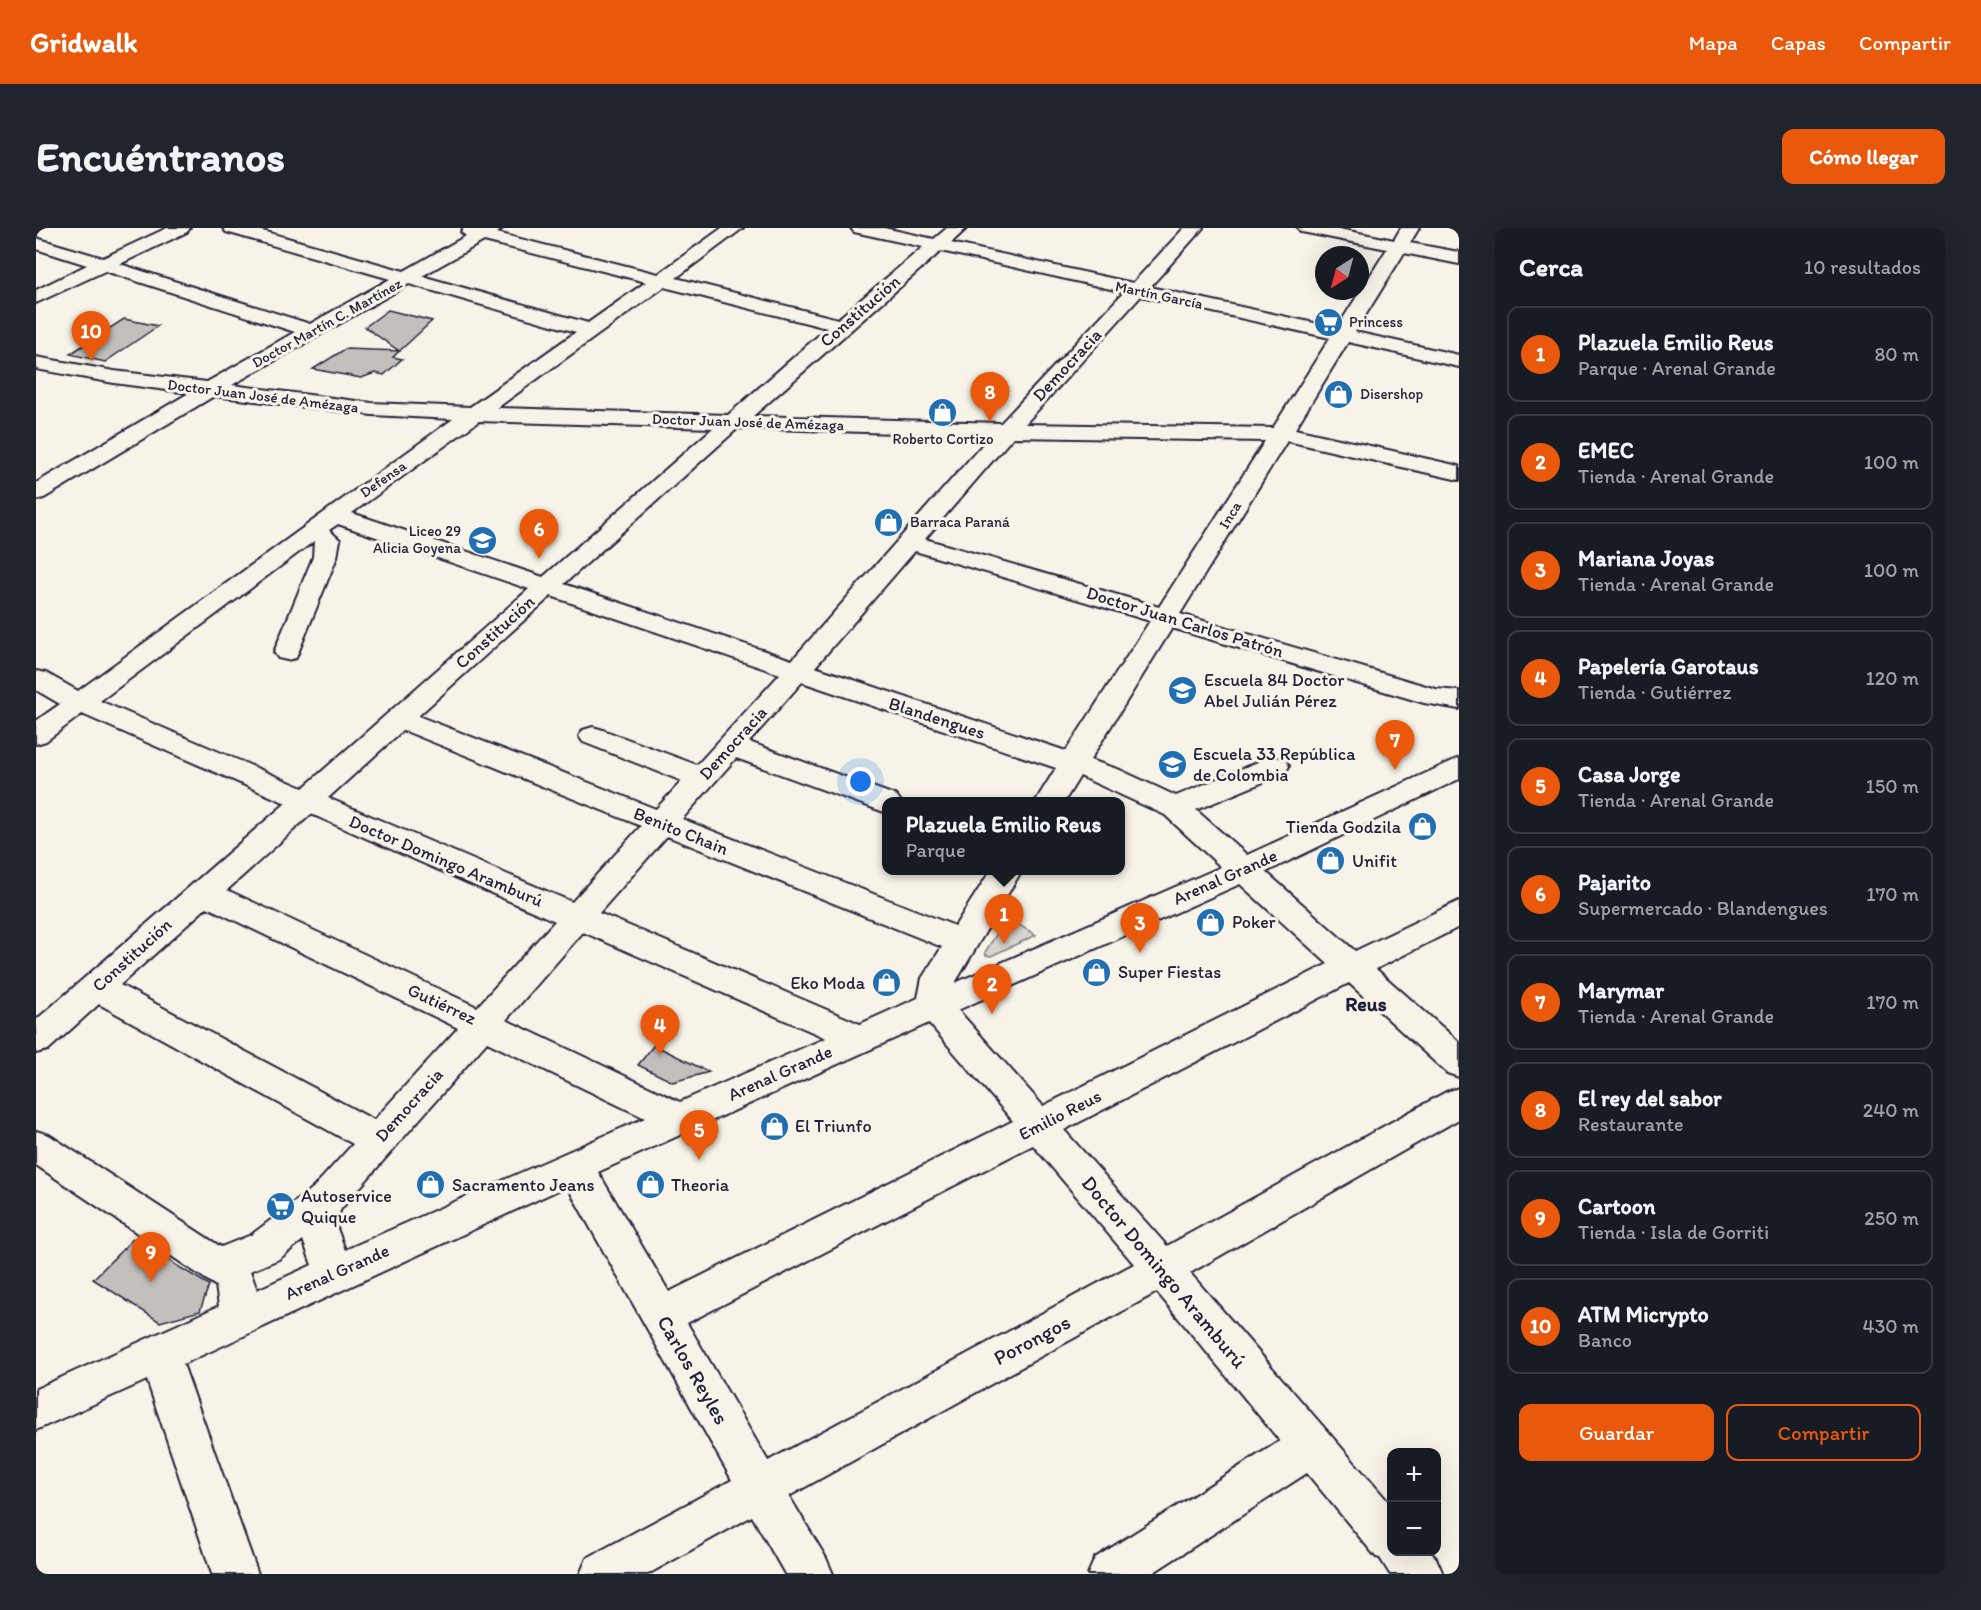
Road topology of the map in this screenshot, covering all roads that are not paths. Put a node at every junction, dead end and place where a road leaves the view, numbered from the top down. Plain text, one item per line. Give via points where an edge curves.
1 (181, 228) edge
2 (232, 228) edge
3 (454, 228) edge
4 (734, 228) edge
5 (860, 228) edge
6 (958, 228) edge
7 (1194, 228) edge
8 (1307, 228) edge
9 (488, 231) edge
10 (1405, 237) edge
11 (36, 243) edge
12 (937, 245) junction
13 (1459, 258) edge
14 (105, 265) junction
15 (407, 278) junction
16 (662, 280) junction
17 (1137, 290) junction
18 (36, 297) edge
19 (842, 326) junction
20 (591, 330) junction
21 (311, 331) junction
22 (1344, 335) junction
23 (1459, 361) edge
24 (36, 363) edge
25 (210, 389) junction
26 (475, 414) junction
27 (734, 421) junction
28 (1007, 430) junction
29 (1280, 434) junction
30 (1459, 473) edge
31 (36, 493) edge
32 (324, 523) junction
33 (910, 542) junction
34 (547, 585) junction
35 (1167, 616) junction
36 (287, 652) dead end
37 (797, 671) junction
38 (36, 679) edge
39 (1459, 700) edge
40 (80, 703) junction
41 (400, 719) junction
42 (36, 735) edge
43 (593, 736) dead end
44 (730, 746) junction
45 (1071, 763) junction
46 (1458, 765) edge
47 (1275, 766) dead end
48 (702, 778) junction
49 (1051, 797) edge
50 (305, 801) junction
51 (882, 801) edge
52 (1175, 808) junction
53 (662, 823) junction
54 (1242, 870) junction
55 (1004, 875) edge
56 (203, 892) junction
57 (1459, 913) edge
58 (577, 917) junction
59 (962, 942) junction
60 (1352, 967) junction
61 (96, 988) junction
62 (934, 1005) junction
63 (483, 1023) junction
64 (859, 1038) junction
65 (36, 1040) edge
66 (1459, 1063) edge
67 (1459, 1102) edge
68 (680, 1118) junction
69 (1038, 1126) junction
70 (378, 1140) junction
71 (36, 1146) edge
72 (575, 1166) junction
73 (326, 1199) junction
74 (219, 1266) junction
75 (1162, 1269) junction
76 (334, 1273) junction
77 (240, 1316) junction
78 (662, 1316) junction
79 (159, 1355) junction
80 (36, 1410) edge
81 (1310, 1446) junction
82 (760, 1487) junction
83 (1387, 1535) edge
84 (1404, 1556) edge
85 (235, 1574) edge
86 (603, 1574) edge
87 (810, 1574) edge
88 (1111, 1574) edge
89 (1420, 1574) edge

1 - 14 street
2 - 15 street
3 - 9 street
4 - 16 street, Defensa
5 - 12 street, Martín García
6 - 12 street, Constitución
7 - 17 street, Democracia
8 - 10 street
9 - 15 street, Doctor Martín C. Martínez
9 - 16 street
10 - 13 street
10 - 22 street, Inca
11 - 14 street
12 - 17 street, Martín García
12 - 19 street, Constitución
14 - 18 street
14 - 21 street
15 - 20 street
15 - 21 street, Doctor Martín C. Martínez
16 - 19 street
16 - 20 street, Defensa
17 - 22 street, Martín García
17 - 28 street, Democracia
19 - 27 street, Constitución
20 - 26 street, Defensa
21 - 25 street, Doctor Martín C. Martínez
22 - 23 street, Martín García
22 - 29 street, Inca
24 - 25 street, Doctor Juan José de Amézaga
25 - 26 street, Doctor Juan José de Amézaga via 372,409
25 - 31 street, Doctor Martín C. Martínez
26 - 27 street, Doctor Juan José de Amézaga
26 - 32 street, Defensa
27 - 28 street, Doctor Juan José de Amézaga
27 - 34 street, Constitución
28 - 29 street, Doctor Juan José de Amézaga
28 - 33 street, Democracia
29 - 30 street, Doctor Juan José de Amézaga via 1306,436
29 - 35 street, Inca
32 - 34 street, Blandengues
32 - 36 street via 328,540 325,557
32 - 40 street, Defensa
33 - 35 street, Doctor Juan Carlos Patrón
33 - 37 street, Democracia
34 - 37 street, Blandengues
34 - 41 street, Constitución
35 - 39 street, Doctor Juan Carlos Patrón via 1434,697
35 - 45 street, Inca
37 - 44 street, Democracia
37 - 45 street, Blandengues
38 - 40 street, Doctor Domingo Aramburú
40 - 42 street, Defensa
40 - 50 street, Doctor Domingo Aramburú
41 - 50 street, Constitución
41 - 53 street, Benito Chain
43 - 48 street
44 - 48 street, Democracia
44 - 51 street
45 - 49 street, Inca
45 - 52 street, Blandengues
46 - 54 street, Arenal Grande
47 - 52 street
48 - 53 street, Democracia
50 - 56 street, Constitución
50 - 58 street, Doctor Domingo Aramburú
52 - 54 street, Blandengues
53 - 58 street, Democracia
53 - 59 street, Benito Chain
54 - 60 street, Blandengues
54 - 62 street, Arenal Grande
55 - 59 street
56 - 61 street, Constitución
56 - 63 street, Gutiérrez
57 - 60 street, Emilio Reus
58 - 63 street, Democracia
58 - 64 street, Doctor Domingo Aramburú
59 - 62 street via 939,978
60 - 66 street, Blandengues
60 - 69 street, Emilio Reus
61 - 65 street, Constitución
61 - 70 street
62 - 64 street, Arenal Grande
62 - 69 street, Doctor Domingo Aramburú
63 - 68 street, Gutiérrez
63 - 70 street, Democracia
64 - 68 street, Arenal Grande
67 - 75 street, Porongos
68 - 72 street, Arenal Grande
69 - 75 street, Doctor Domingo Aramburú
69 - 78 street, Emilio Reus
70 - 73 street, Democracia
71 - 74 street
72 - 76 street, Arenal Grande
72 - 78 street, Carlos Reyles
73 - 74 street via 265,1247
73 - 76 street, Democracia via 316,1223
74 - 77 street via 236,1283
75 - 81 street, Doctor Domingo Aramburú
75 - 82 street, Porongos
76 - 77 street, Arenal Grande
77 - 79 street, Arenal Grande
78 - 82 street, Carlos Reyles
79 - 80 street, Arenal Grande
79 - 85 street
81 - 83 street, Doctor Domingo Aramburú
81 - 88 street
82 - 86 street, Porongos
82 - 87 street, Carlos Reyles
84 - 89 street

